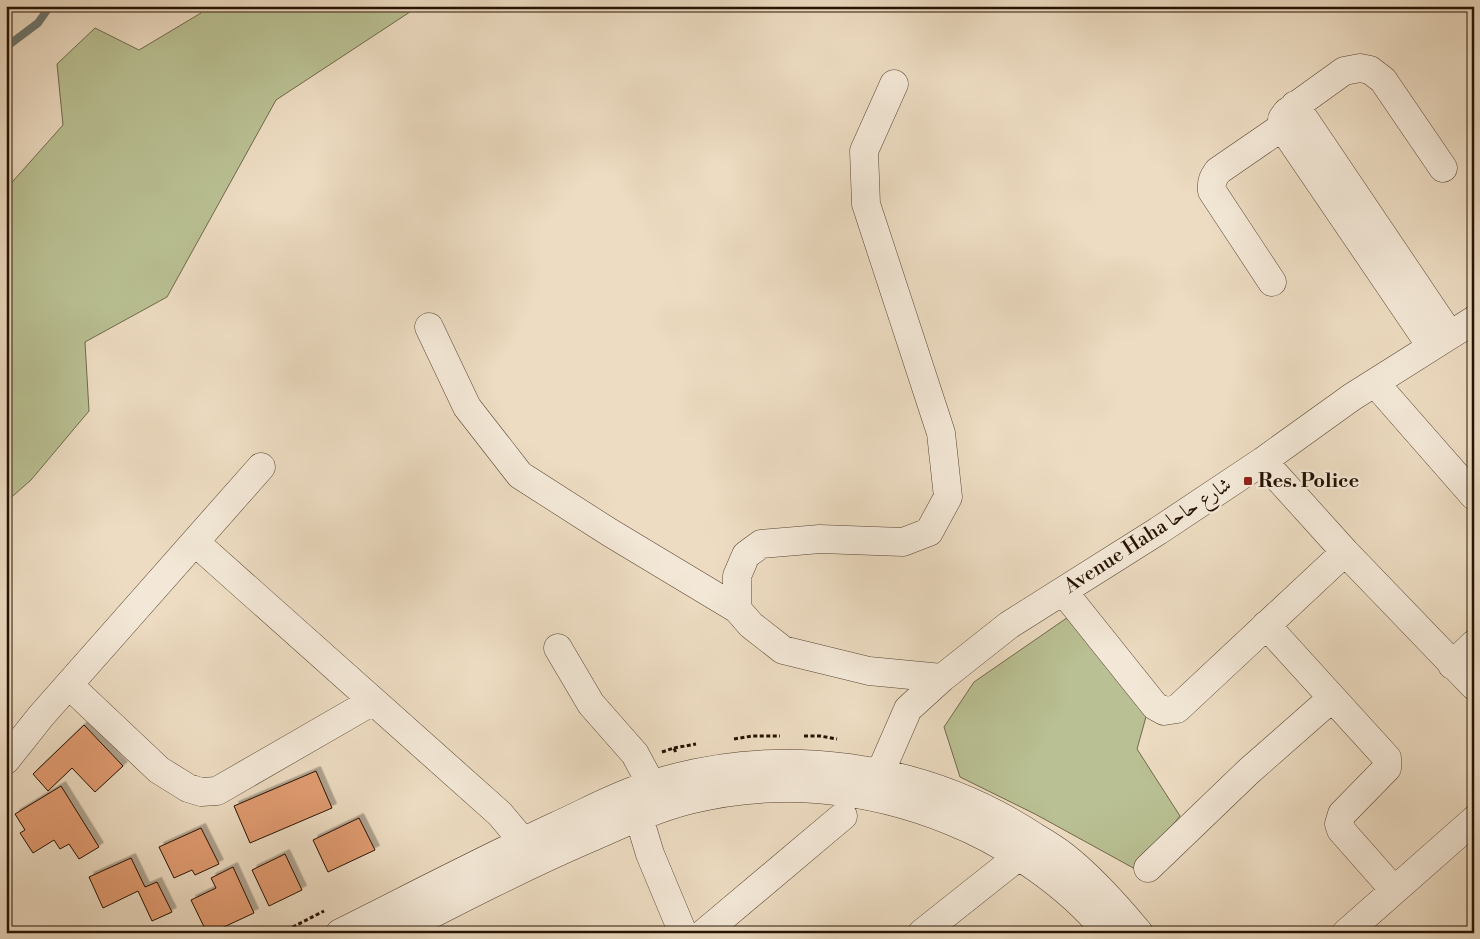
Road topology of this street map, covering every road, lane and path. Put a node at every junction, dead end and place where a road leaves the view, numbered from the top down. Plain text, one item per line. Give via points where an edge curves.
1 (894, 84) dead end
2 (1288, 116) junction
3 (1443, 168) dead end
4 (1272, 282) dead end
5 (1474, 320) edge
6 (429, 327) dead end
7 (1441, 340) junction
8 (1376, 383) junction
9 (1264, 461) junction
10 (261, 467) dead end
11 (1469, 483) edge
12 (195, 542) junction
13 (1345, 552) junction
14 (1064, 591) junction
15 (737, 609) junction
16 (1266, 626) junction
17 (1474, 644) edge
18 (558, 648) dead end
19 (1452, 665) junction
20 (942, 678) junction
21 (69, 685) junction
22 (1474, 686) edge
23 (1332, 698) junction
24 (373, 701) junction
25 (6, 760) edge
26 (877, 785) junction
27 (641, 788) junction
28 (843, 816) dead end
29 (639, 817) junction
30 (1469, 831) edge
31 (526, 853) junction
32 (1019, 856) junction
33 (1148, 868) dead end
34 (1394, 890) junction
35 (340, 933) edge
36 (395, 933) edge
37 (683, 933) edge
38 (704, 933) edge
39 (922, 933) edge
40 (1107, 933) edge
41 (1139, 933) edge
42 (1346, 933) edge

1 - 15 street via 864,151 866,204 941,433 948,497 929,532 903,542 820,539 761,544 746,555 737,576
2 - 3 street via 1344,71 1370,70 1384,80
2 - 4 street via 1218,171 1211,184 1212,191
2 - 7 street
5 - 7 street, Avenue Haha شارع حاحا
6 - 15 street via 467,407 520,475
7 - 8 street, Avenue Haha شارع حاحا
8 - 9 street, Avenue Haha شارع حاحا
8 - 11 street
9 - 13 street
9 - 14 street, Avenue Haha شارع حاحا
10 - 12 street
12 - 21 street
12 - 24 street
13 - 16 street
13 - 19 street
14 - 16 street via 1156,706 1164,711 1177,709
14 - 20 street, Avenue Haha شارع حاحا via 1009,625
15 - 20 street via 751,626 783,650 869,671
16 - 23 street
17 - 19 street
18 - 27 street via 591,704 635,754
19 - 22 street
20 - 26 street, Avenue Haha شارع حاحا via 908,709
21 - 24 street via 159,770 201,792 217,791
21 - 25 street
23 - 33 street
23 - 34 street via 1387,758 1388,768 1342,814 1339,824
24 - 31 street via 500,814
26 - 27 street via 831,765 781,763 731,766 682,775
26 - 29 street via 735,791 690,800
26 - 32 street via 973,830
26 - 41 street via 945,791 1007,818 1064,856 1114,901
27 - 29 street
27 - 31 street
28 - 38 street
29 - 31 street
29 - 37 street via 650,854
30 - 34 street
31 - 35 street
31 - 36 street
32 - 39 street
32 - 40 street via 1062,888
34 - 42 street

